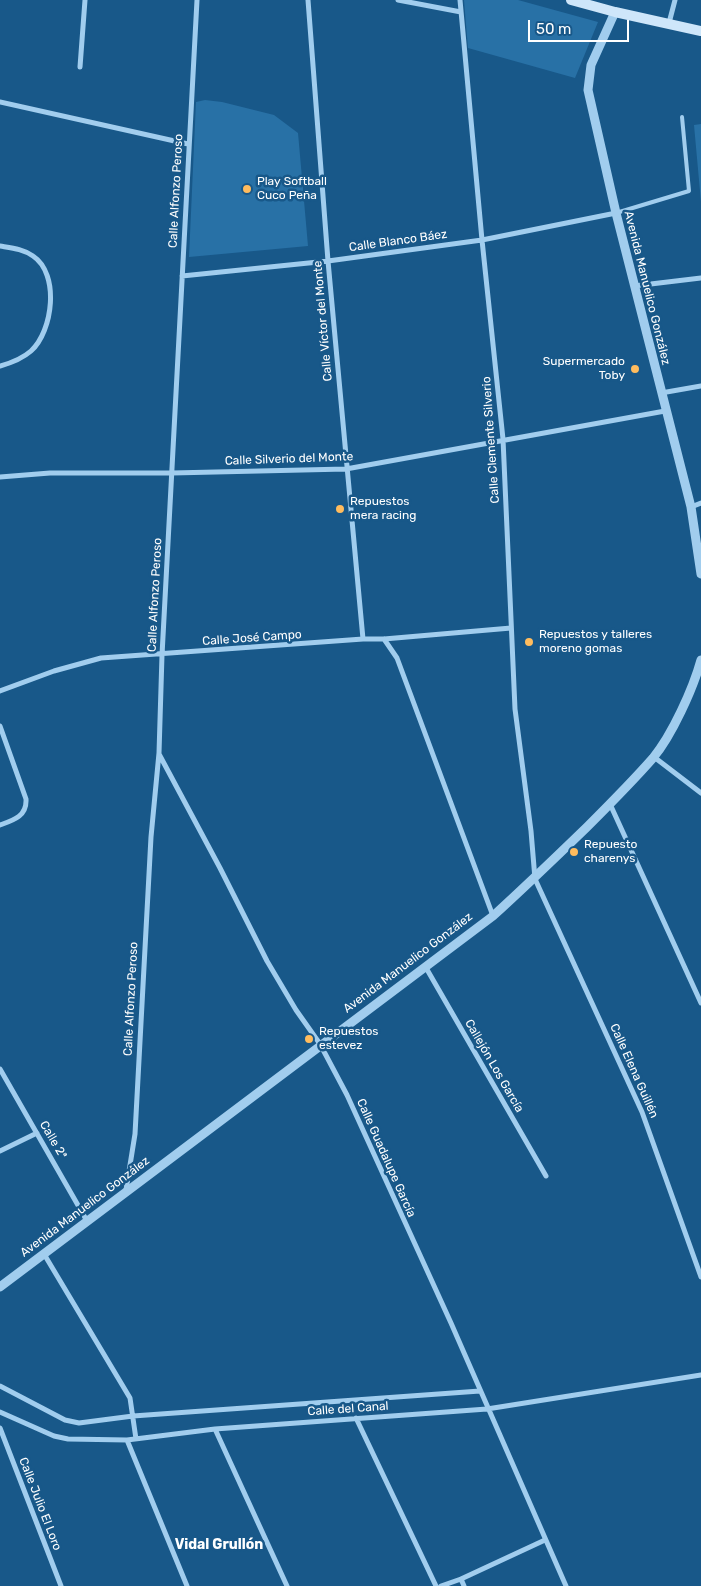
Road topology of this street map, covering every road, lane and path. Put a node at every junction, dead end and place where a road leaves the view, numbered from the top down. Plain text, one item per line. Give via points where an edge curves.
1 (85, 0) edge
2 (197, 0) edge
3 (308, 0) edge
4 (398, 0) edge
5 (460, 0) edge
6 (571, 0) edge
7 (675, 0) edge
8 (461, 12) junction
9 (615, 12) junction
10 (668, 24) junction
11 (701, 31) edge
12 (80, 67) dead end
13 (0, 102) edge
14 (682, 117) dead end
15 (188, 144) junction
16 (616, 213) junction
17 (482, 240) junction
18 (0, 246) edge
19 (328, 261) junction
20 (182, 276) junction
21 (701, 278) edge
22 (634, 286) junction
23 (0, 366) edge
24 (701, 386) edge
25 (661, 393) junction
26 (665, 411) junction
27 (503, 439) junction
28 (346, 469) junction
29 (172, 474) junction
30 (0, 477) edge
31 (701, 503) edge
32 (691, 507) junction
33 (701, 574) edge
34 (511, 628) junction
35 (363, 639) junction
36 (384, 639) junction
37 (162, 655) junction
38 (701, 660) edge
39 (0, 691) edge
40 (0, 726) edge
41 (159, 753) junction
42 (654, 757) junction
43 (701, 793) edge
44 (610, 804) junction
45 (0, 825) edge
46 (535, 879) junction
47 (492, 916) junction
48 (424, 966) junction
49 (701, 1003) edge
50 (320, 1044) junction
51 (0, 1069) edge
52 (37, 1133) junction
53 (0, 1150) edge
54 (546, 1176) dead end
55 (126, 1190) junction
56 (87, 1222) junction
57 (44, 1254) junction
58 (701, 1277) edge
59 (0, 1287) edge
60 (701, 1375) edge
61 (0, 1386) edge
62 (480, 1391) junction
63 (487, 1409) junction
64 (0, 1412) edge
65 (134, 1416) junction
66 (356, 1418) junction
67 (0, 1428) edge
68 (216, 1429) junction
69 (136, 1439) junction
70 (127, 1440) junction
71 (546, 1540) junction
72 (460, 1578) junction
73 (61, 1586) edge
74 (187, 1586) edge
75 (287, 1586) edge
76 (436, 1586) edge
77 (440, 1586) edge
78 (464, 1586) edge
79 (566, 1586) edge

1 - 12 street
2 - 15 street, Calle Alfonzo Peroso
3 - 19 street, Calle Víctor del Monte
4 - 8 street
5 - 8 street, Calle Clemente Silverio
6 - 9 main road
7 - 10 street
8 - 17 street, Calle Clemente Silverio
9 - 10 main road
9 - 16 street, Avenida Manuelico González via 592,65 588,90
10 - 11 main road
13 - 15 street
14 - 16 lane via 689,191
15 - 20 street, Calle Alfonzo Peroso
16 - 17 street, Calle Blanco Báez
16 - 22 street, Avenida Manuelico González
17 - 19 street, Calle Blanco Báez
17 - 27 street, Calle Clemente Silverio
18 - 23 street via 20,249 35,257 50,278 51,293 48,320 39,342 23,356
19 - 20 street, Calle Blanco Báez
19 - 28 street, Calle Víctor del Monte
20 - 29 street, Calle Alfonzo Peroso
21 - 22 street
22 - 25 street, Avenida Manuelico González
24 - 25 street
25 - 26 street, Avenida Manuelico González
26 - 27 street, Calle Silverio del Monte
26 - 32 street, Avenida Manuelico González
27 - 28 street, Calle Silverio del Monte
27 - 34 street, Calle Clemente Silverio
28 - 29 street, Calle Silverio del Monte
28 - 35 street, Calle Víctor del Monte
29 - 30 street, Calle Silverio del Monte
29 - 37 street, Calle Alfonzo Peroso
31 - 32 street
32 - 33 street, Avenida Manuelico González
34 - 36 street, Calle José Campo
34 - 46 street, Calle Clemente Silverio via 515,709
35 - 36 street, Calle José Campo
35 - 37 street, Calle José Campo
36 - 47 street via 397,658
37 - 39 street, Calle José Campo via 101,658
37 - 41 street, Calle Alfonzo Peroso
38 - 42 street, Avenida Manuelico González via 675,723
40 - 45 street via 26,799 25,810 19,817
41 - 50 street, Calle Guadalupe García via 267,961
41 - 55 street, Calle Alfonzo Peroso via 149,857 135,1134
42 - 43 street
42 - 44 street, Avenida Manuelico González
44 - 46 street, Avenida Manuelico González
44 - 49 street
46 - 47 street, Avenida Manuelico González
46 - 58 street, Calle Elena Guillén via 642,1112
47 - 48 street, Avenida Manuelico González
48 - 50 street, Avenida Manuelico González
48 - 54 street, Callejón Los García
50 - 55 street, Avenida Manuelico González
50 - 62 street, Calle Guadalupe García via 353,1107
51 - 52 street, Calle 2ª
52 - 53 street
52 - 56 street, Calle 2ª
55 - 56 street, Avenida Manuelico González
56 - 57 street, Avenida Manuelico González
57 - 59 street, Avenida Manuelico González
57 - 65 street via 130,1398
60 - 63 street, Calle del Canal
61 - 65 street via 65,1420 79,1423
62 - 63 street, Calle Guadalupe García
62 - 65 street
63 - 66 street, Calle del Canal
63 - 71 street, Calle Guadalupe García
64 - 70 street, Calle del Canal via 54,1436
65 - 69 street
66 - 68 street, Calle del Canal
66 - 76 street
67 - 73 street, Calle Julio El Loro
68 - 69 street, Calle del Canal
68 - 75 street
69 - 70 street, Calle del Canal
70 - 74 street
71 - 72 street
71 - 79 street, Calle Guadalupe García
72 - 77 street
72 - 78 street

